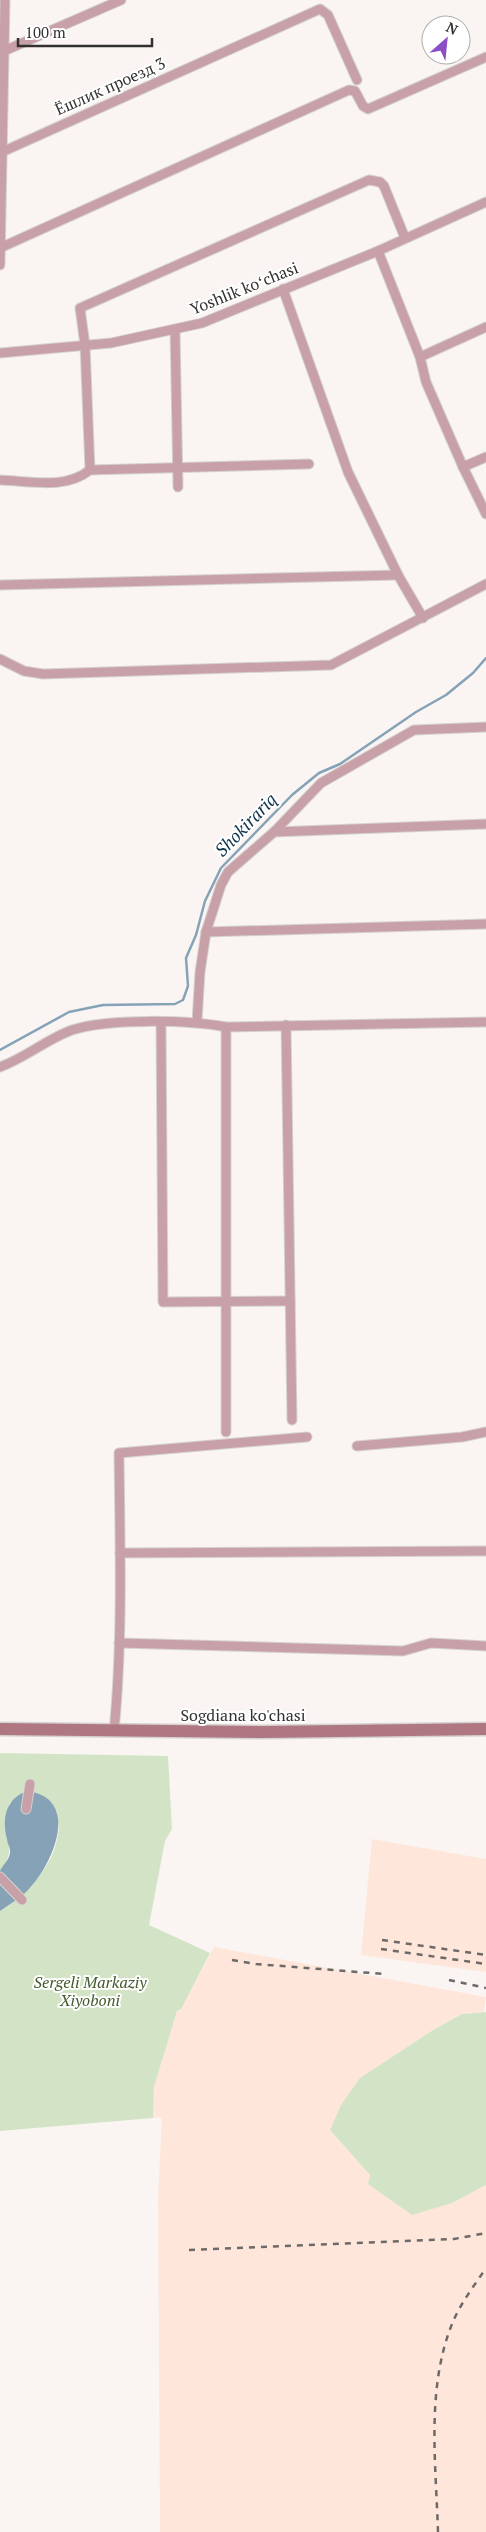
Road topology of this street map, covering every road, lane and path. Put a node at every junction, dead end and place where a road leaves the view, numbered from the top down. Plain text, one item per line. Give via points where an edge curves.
1 (5, 0) edge
2 (121, 0) edge
3 (4, 51) junction
4 (486, 57) edge
5 (357, 80) dead end
6 (2, 152) junction
7 (486, 202) edge
8 (405, 238) junction
9 (0, 248) edge
10 (378, 251) junction
11 (0, 265) edge
12 (283, 289) junction
13 (486, 327) edge
14 (174, 330) junction
15 (85, 344) junction
16 (0, 354) edge
17 (420, 357) junction
18 (486, 456) edge
19 (308, 464) dead end
20 (178, 466) junction
21 (463, 468) junction
22 (90, 470) junction
23 (0, 480) edge
24 (178, 487) dead end
25 (486, 514) edge
26 (398, 576) junction
27 (486, 584) edge
28 (0, 585) edge
29 (422, 618) junction
30 (0, 658) edge
31 (486, 727) edge
32 (486, 824) edge
33 (274, 832) junction
34 (486, 924) edge
35 (206, 932) junction
36 (197, 1021) junction
37 (486, 1022) edge
38 (161, 1023) junction
39 (286, 1025) junction
40 (226, 1026) junction
41 (0, 1067) edge
42 (225, 1301) junction
43 (290, 1301) junction
44 (292, 1420) dead end
45 (226, 1432) dead end
46 (486, 1432) edge
47 (307, 1437) dead end
48 (357, 1446) dead end
49 (486, 1551) edge
50 (120, 1553) junction
51 (119, 1643) junction
52 (486, 1646) edge
53 (0, 1728) edge
54 (486, 1729) edge
55 (114, 1731) junction
56 (30, 1784) dead end
57 (26, 1809) dead end
58 (0, 1877) edge
59 (22, 1900) dead end

1 - 3 street
2 - 3 street
3 - 6 street
4 - 9 street via 366,108 357,94 349,90
5 - 6 street, Ёшлик проезд 3 via 328,15 320,9
6 - 9 street
7 - 8 street, Yoshlik koʻchasi
8 - 10 street, Yoshlik koʻchasi
8 - 15 street via 384,186 369,180 80,308
9 - 11 street
10 - 12 street, Yoshlik koʻchasi
10 - 17 street
12 - 14 street, Yoshlik koʻchasi via 230,313
12 - 26 street via 348,472
13 - 17 street
14 - 15 street, Yoshlik koʻchasi via 111,343
14 - 20 street
15 - 16 street, Yoshlik koʻchasi
15 - 22 street
17 - 21 street via 426,382
18 - 21 street
19 - 20 street
20 - 22 street
20 - 24 street
21 - 25 street
22 - 23 street via 82,476 58,483
26 - 28 street
26 - 29 street
27 - 29 street
29 - 30 street via 331,665 43,674 24,671
31 - 33 street via 414,730 321,783
32 - 33 street
33 - 35 street via 228,872
34 - 35 street
35 - 36 street
36 - 38 street
36 - 40 street
37 - 39 street
38 - 41 street via 113,1024 73,1030
38 - 42 street via 163,1302
39 - 40 street
39 - 43 street
40 - 42 street
42 - 43 street
42 - 45 street
43 - 44 street
46 - 48 street
47 - 50 street via 119,1453
49 - 50 street
50 - 51 street
51 - 52 street via 403,1651 431,1643
51 - 55 street
53 - 55 street, Sogdiana ko'chasi
54 - 55 street, Sogdiana ko'chasi
56 - 57 street
58 - 59 street

